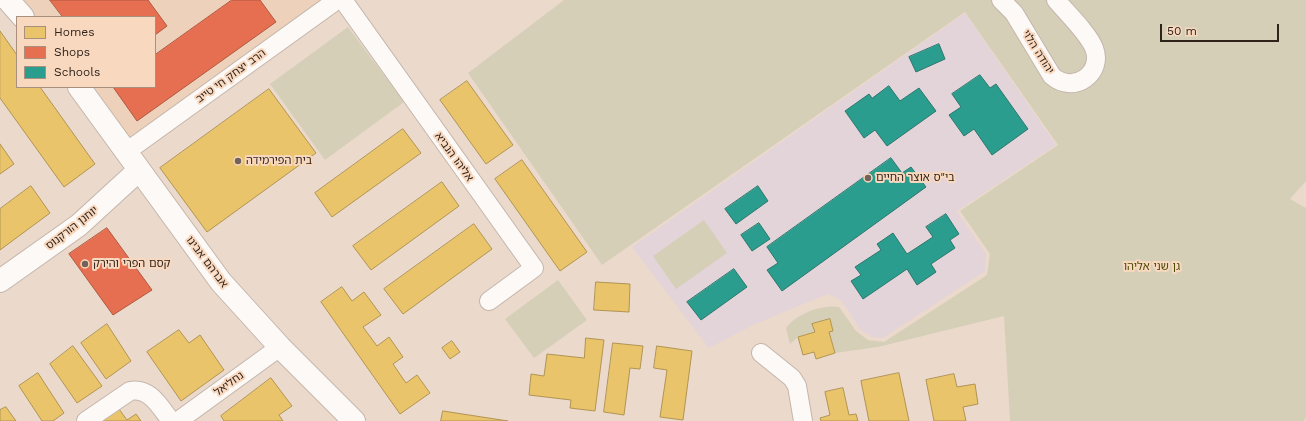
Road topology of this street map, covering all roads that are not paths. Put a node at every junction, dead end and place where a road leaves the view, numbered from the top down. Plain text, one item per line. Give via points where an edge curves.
1 (8, 0) edge
2 (23, 0) edge
3 (337, 0) edge
4 (343, 0) edge
5 (1001, 0) edge
6 (1056, 0) edge
7 (22, 16) edge
8 (32, 16) edge
9 (80, 88) edge
10 (126, 152) junction
11 (140, 170) junction
12 (0, 281) edge
13 (489, 301) dead end
14 (280, 347) junction
15 (762, 353) dead end
16 (86, 421) edge
17 (171, 421) edge
18 (178, 421) edge
19 (354, 421) edge
20 (803, 421) edge

1 - 7 street
2 - 8 street
3 - 10 street, הרב יצחק חי טייב
4 - 13 street, אליהו הנביא via 534,268
5 - 6 street, יהודה הלוי via 1014,13 1052,76 1060,83 1072,84 1084,80 1092,70 1096,58 1094,48
9 - 10 street, אברהם אבינו
10 - 11 street, אברהם אבינו
11 - 12 street, יוחנן הורקנוס via 79,225
11 - 14 street, אברהם אבינו via 221,282
14 - 18 street, נחליאל
14 - 19 street, אברהם אבינו
15 - 20 street via 792,378 797,386
16 - 17 street via 130,391 138,389 148,393

